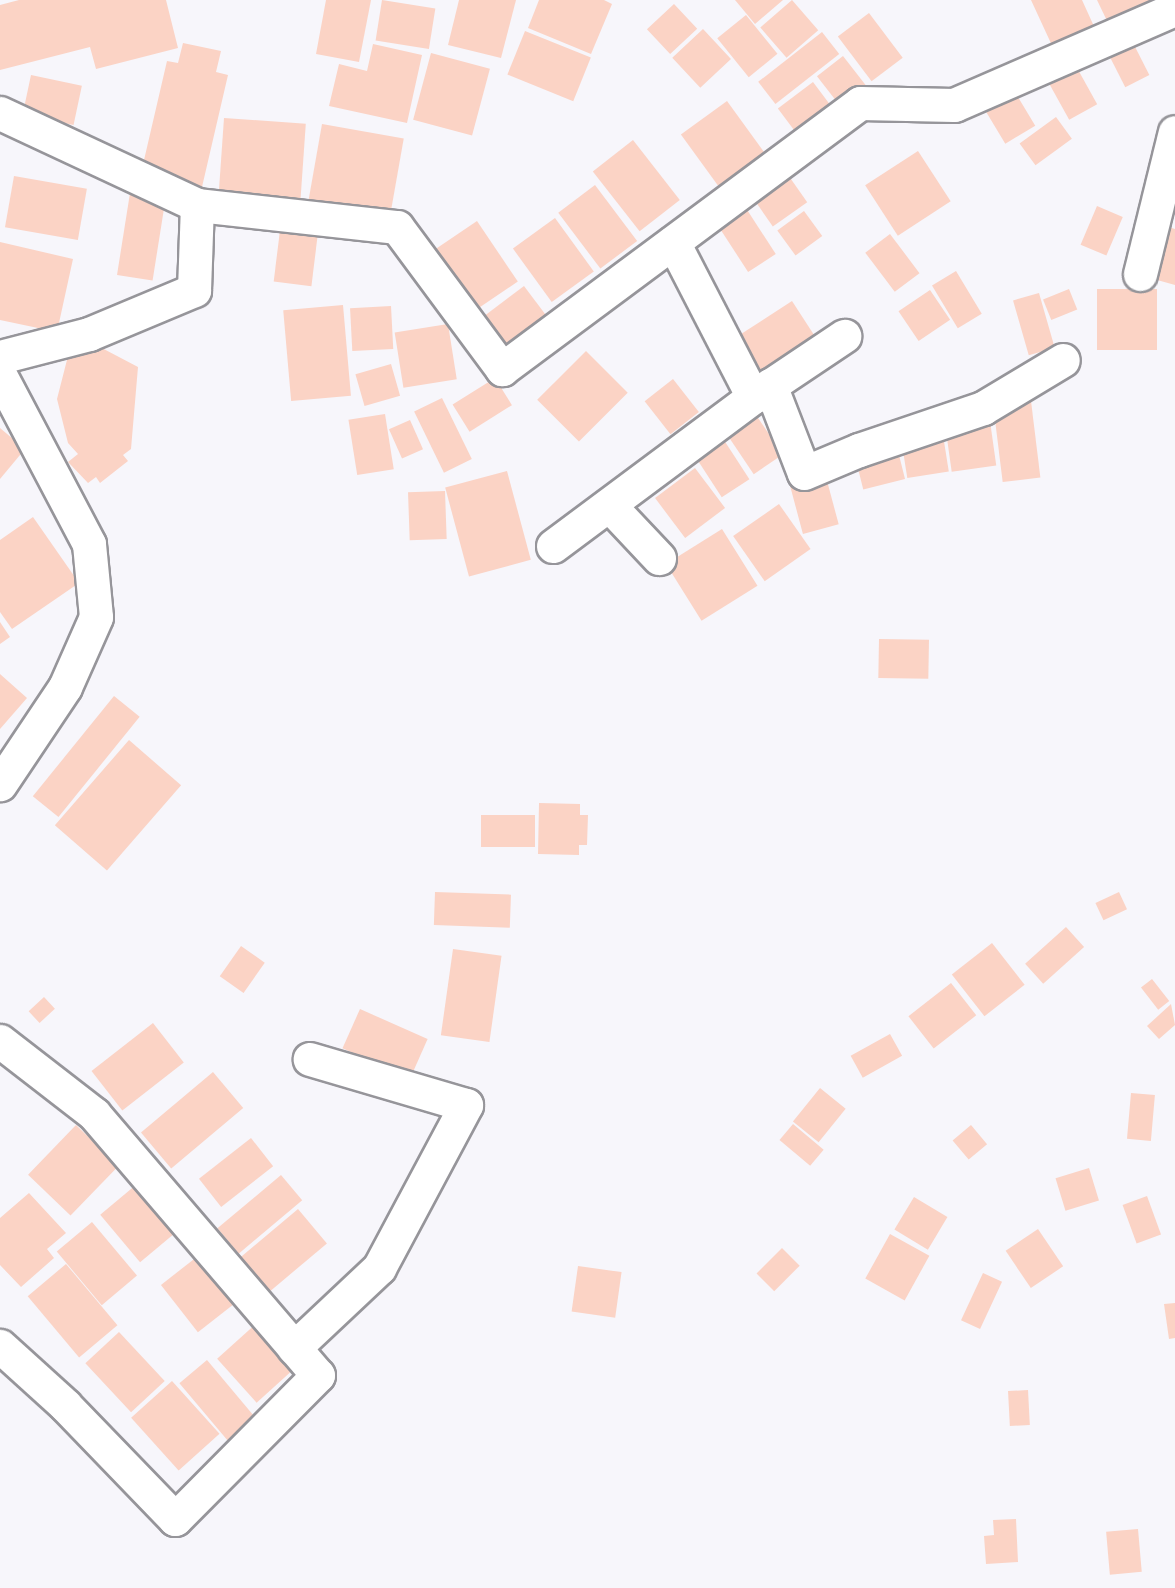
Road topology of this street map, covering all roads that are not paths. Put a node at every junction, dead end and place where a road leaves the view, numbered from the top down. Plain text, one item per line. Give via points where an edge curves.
1 (1175, 9) edge
2 (0, 113) edge
3 (1175, 132) edge
4 (197, 205) junction
5 (673, 242) junction
6 (1140, 273) dead end
7 (844, 336) dead end
8 (0, 357) edge
9 (1063, 360) dead end
10 (0, 375) edge
11 (761, 391) junction
12 (609, 504) junction
13 (553, 546) dead end
14 (659, 558) dead end
15 (0, 784) edge
16 (0, 1041) edge
17 (310, 1059) dead end
18 (0, 1346) edge
19 (294, 1348) junction

1 - 5 street via 954,105 860,103
2 - 4 street
3 - 6 street
4 - 5 street via 397,227 502,369
4 - 8 street via 194,291 89,334
5 - 11 street
7 - 11 street
9 - 11 street via 984,408 804,473
10 - 15 street via 89,544 96,617 65,687
11 - 12 street
12 - 13 street
12 - 14 street
16 - 19 street via 94,1114
17 - 19 street via 466,1105 379,1268
18 - 19 street via 65,1405 176,1519 318,1375

